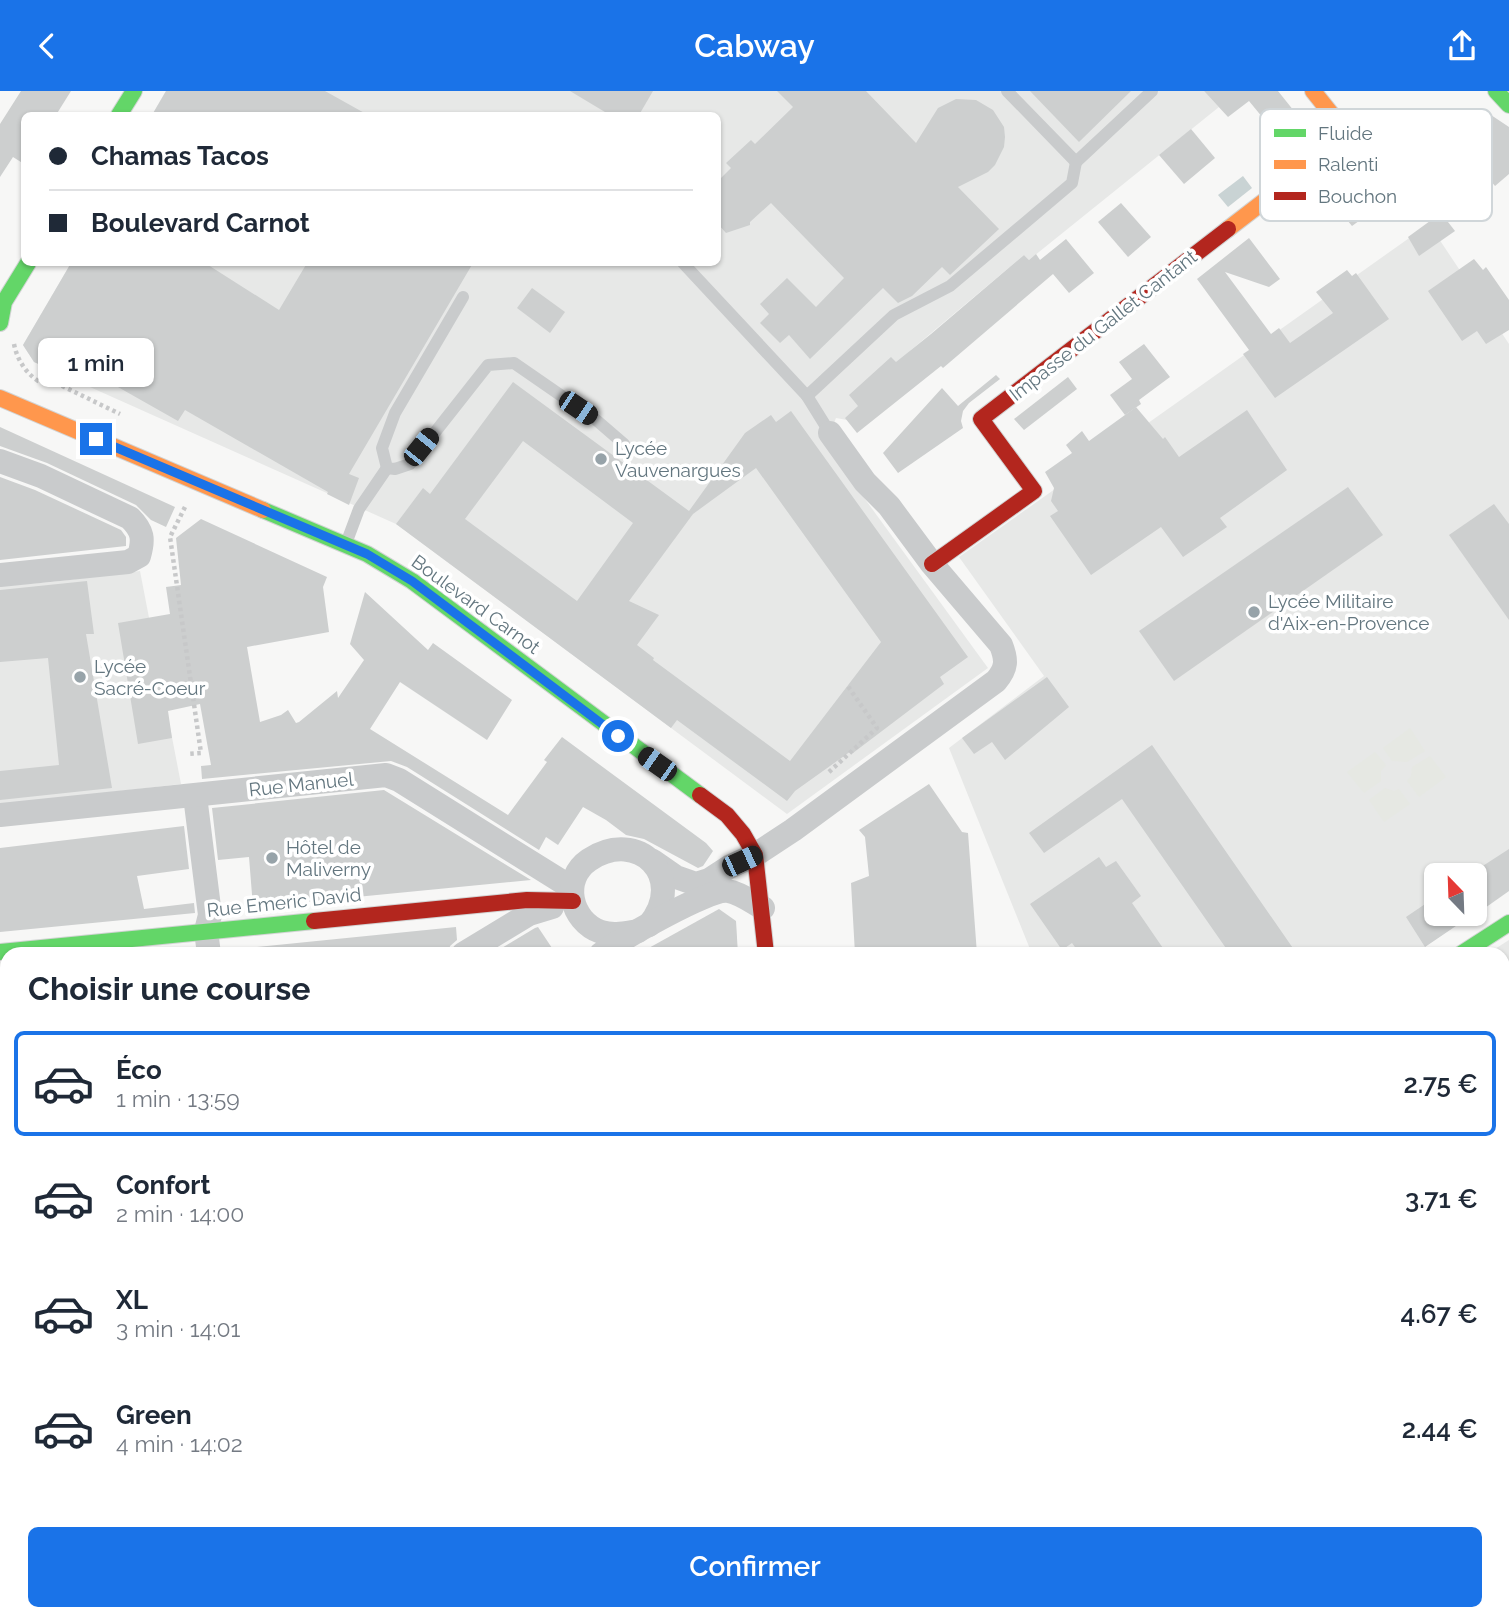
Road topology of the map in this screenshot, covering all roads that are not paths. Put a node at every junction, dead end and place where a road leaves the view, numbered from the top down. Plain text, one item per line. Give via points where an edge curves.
1 (134, 91) edge
2 (1007, 91) edge
3 (1152, 91) edge
4 (1312, 91) edge
5 (1496, 91) edge
6 (1509, 105) edge
7 (1327, 109) edge
8 (121, 112) edge
9 (1076, 162) junction
10 (1260, 204) edge
11 (27, 266) edge
12 (686, 266) edge
13 (463, 296) dead end
14 (2, 303) edge
15 (0, 324) edge
16 (807, 395) junction
17 (0, 398) edge
18 (830, 433) joint
19 (624, 444) dead end
20 (4, 462) edge
21 (387, 468) junction
22 (346, 545) junction
23 (932, 564) junction
24 (0, 575) edge
25 (195, 796) junction
26 (0, 815) edge
27 (755, 855) junction
28 (653, 861) junction
29 (572, 894) junction
30 (763, 908) junction
31 (1509, 923) edge
32 (644, 928) junction
33 (208, 942) edge
34 (104, 947) edge
35 (474, 947) edge
36 (612, 947) edge
37 (766, 947) edge
38 (1472, 947) edge

1 - 8 street
2 - 9 lane
3 - 9 lane
4 - 7 street, Impasse du Gallet Cantant
5 - 6 street
9 - 16 lane via 1072,183 950,286 894,315
10 - 23 street, Impasse du Gallet Cantant via 981,419 1034,491
11 - 14 street
12 - 16 lane
13 - 21 lane via 395,413 382,448
14 - 15 street
16 - 18 lane
17 - 22 street, Boulevard Carnot
18 - 23 street
19 - 21 lane via 514,363 488,365 410,464
20 - 24 street via 130,518 144,541 139,556 128,562
21 - 22 lane via 353,520
22 - 27 street, Boulevard Carnot via 412,581 710,802 727,815
23 - 27 street via 1001,645 1007,660 1003,672
25 - 26 street, Rue Manuel
25 - 29 street, Rue Manuel via 386,775
25 - 33 street via 210,915
27 - 28 street via 696,884
27 - 30 street, Boulevard Carnot
28 - 29 street via 630,851 601,853 579,868
28 - 32 street via 664,886 664,900
29 - 32 street via 576,910 599,931 615,935
29 - 33 street, Rue Emeric David
29 - 35 street
30 - 32 street via 726,891 712,893
30 - 37 street, Boulevard Carnot
31 - 38 street
32 - 36 street
33 - 34 street, Rue Emeric David

